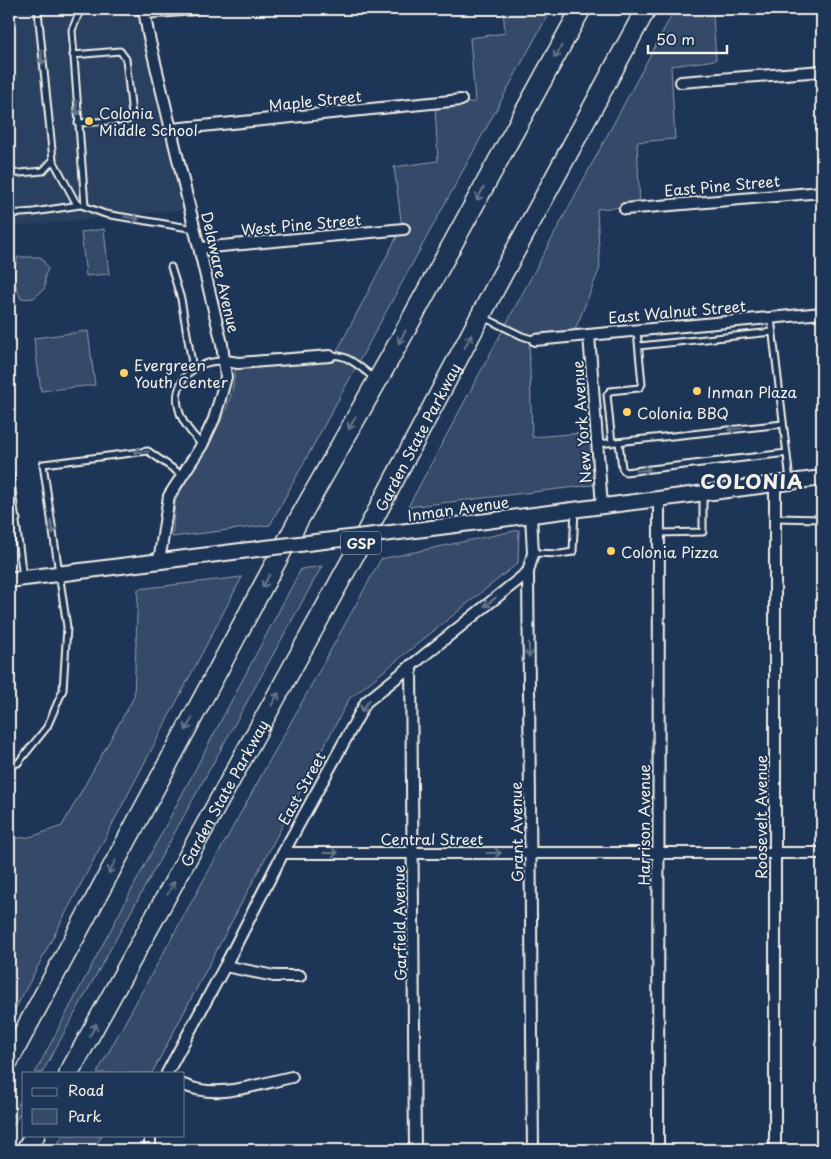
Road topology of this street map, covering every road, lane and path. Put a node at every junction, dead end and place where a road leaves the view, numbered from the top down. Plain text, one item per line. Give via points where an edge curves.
1 (40, 9) edge
2 (81, 9) edge
3 (131, 9) edge
4 (195, 9) edge
5 (581, 9) edge
6 (646, 9) edge
7 (144, 11) edge
8 (73, 55) junction
9 (822, 71) edge
10 (681, 82) dead end
11 (461, 100) dead end
12 (78, 124) junction
13 (172, 129) junction
14 (53, 160) junction
15 (9, 174) edge
16 (822, 192) edge
17 (82, 206) junction
18 (625, 209) dead end
19 (9, 214) edge
20 (195, 229) junction
21 (404, 229) dead end
22 (200, 248) junction
23 (171, 267) dead end
24 (822, 313) edge
25 (480, 316) junction
26 (771, 318) junction
27 (660, 328) junction
28 (637, 330) junction
29 (772, 332) junction
30 (589, 335) junction
31 (535, 340) joint
32 (662, 344) junction
33 (639, 346) junction
34 (330, 356) joint
35 (226, 361) junction
36 (192, 369) junction
37 (376, 380) junction
38 (783, 424) junction
39 (619, 442) junction
40 (612, 443) junction
41 (202, 444) junction
42 (597, 444) junction
43 (787, 453) junction
44 (9, 466) edge
45 (182, 474) junction
46 (822, 478) edge
47 (790, 482) junction
48 (775, 484) junction
49 (703, 493) junction
50 (659, 499) junction
51 (602, 506) junction
52 (575, 510) junction
53 (531, 514) junction
54 (775, 518) junction
55 (17, 519) junction
56 (822, 519) edge
57 (9, 520) edge
58 (659, 533) junction
59 (533, 553) junction
60 (159, 562) junction
61 (528, 572) junction
62 (58, 574) junction
63 (23, 578) junction
64 (9, 580) edge
65 (411, 665) junction
66 (9, 766) edge
67 (658, 852) junction
68 (775, 852) junction
69 (282, 853) junction
70 (413, 853) junction
71 (531, 853) junction
72 (822, 853) edge
73 (225, 966) junction
74 (300, 976) dead end
75 (9, 1060) edge
76 (70, 1072) edge
77 (167, 1072) edge
78 (292, 1077) dead end
79 (185, 1085) edge
80 (34, 1136) edge
81 (150, 1136) edge
82 (26, 1150) edge
83 (150, 1150) edge
84 (415, 1150) edge
85 (533, 1150) edge
86 (658, 1150) edge
87 (775, 1150) edge

1 -> 14 lane
2 - 8 lane via 72,30
3 - 7 lane
4 - 7 street
5 -> 37 highway
6 - 25 highway, Garden State Parkway / GSP
7 - 13 street, Delaware Avenue
8 -> 12 lane
8 - 12 lane via 120,51 124,54 132,115 128,120
9 - 10 street
11 - 13 street, Maple Street
12 - 17 lane
13 - 20 street, Delaware Avenue
14 - 15 lane via 43,171
14 - 17 lane via 76,203
16 - 18 street, East Pine Street
17 - 19 lane
17 -> 20 lane via 105,214
20 - 22 street, Delaware Avenue
21 - 22 street, West Pine Street
22 - 35 street, Delaware Avenue
23 - 36 lane
24 - 26 street, East Walnut Street
25 - 31 lane
76 -> 25 highway, Garden State Parkway / GSP via 367,532
26 - 27 street, East Walnut Street
26 - 29 lane
27 - 28 street, East Walnut Street
27 - 32 lane
28 - 30 street, East Walnut Street
28 - 33 lane
29 - 32 lane
29 - 38 lane
30 - 31 street, East Walnut Street
30 - 42 street, New York Avenue
32 - 33 lane
33 - 40 lane via 642,384 639,388 607,394
34 - 35 street via 238,363
34 - 37 lane via 338,354 350,359
35 - 36 lane via 214,361
35 - 41 street, Delaware Avenue via 220,399
36 - 41 lane via 181,384 178,405 182,418
37 -> 75 highway
38 -> 39 lane
38 - 43 lane
39 - 40 lane
39 -> 43 lane via 625,472
40 - 42 lane
41 - 45 street, Delaware Avenue
42 - 51 street, New York Avenue
43 - 47 lane
44 - 55 lane
45 - 60 street, Delaware Avenue via 169,496
45 -> 62 lane via 148,451 43,464
46 - 47 main road, Inman Avenue
47 - 48 main road, Inman Avenue
48 - 49 main road, Inman Avenue
48 - 54 street, Roosevelt Avenue
49 - 50 main road, Inman Avenue
49 - 58 lane via 703,532
50 - 51 main road, Inman Avenue
50 - 58 street, Harrison Avenue
51 - 52 main road, Inman Avenue
52 - 53 main road, Inman Avenue
52 - 59 lane via 573,552
53 - 59 street, Grant Avenue
53 - 60 main road, Inman Avenue, bridge
54 - 56 lane
54 - 68 street, Roosevelt Avenue
55 - 57 lane
55 - 63 lane
58 - 67 street, Harrison Avenue
59 - 61 street, Grant Avenue
60 - 62 main road, Inman Avenue
61 -> 65 street, East Street
61 -> 71 street, Grant Avenue
62 - 63 main road, Inman Avenue
62 - 66 lane via 67,627 63,690 47,727 18,763
63 - 64 main road, Inman Avenue
65 -> 69 street, East Street via 366,702
65 - 70 street, Garfield Avenue
67 - 68 street, Central Street
67 - 71 street, Central Street
67 - 86 street, Harrison Avenue
68 - 72 street, Central Street
68 - 87 street, Roosevelt Avenue
69 -> 70 street, Central Street
69 - 73 street, East Street
70 -> 71 street, Central Street
70 - 84 street, Garfield Avenue
71 - 85 street, Grant Avenue
73 - 74 street via 274,976
73 - 77 street, East Street
78 - 79 street via 233,1090 193,1089
80 - 82 highway
81 - 83 street

